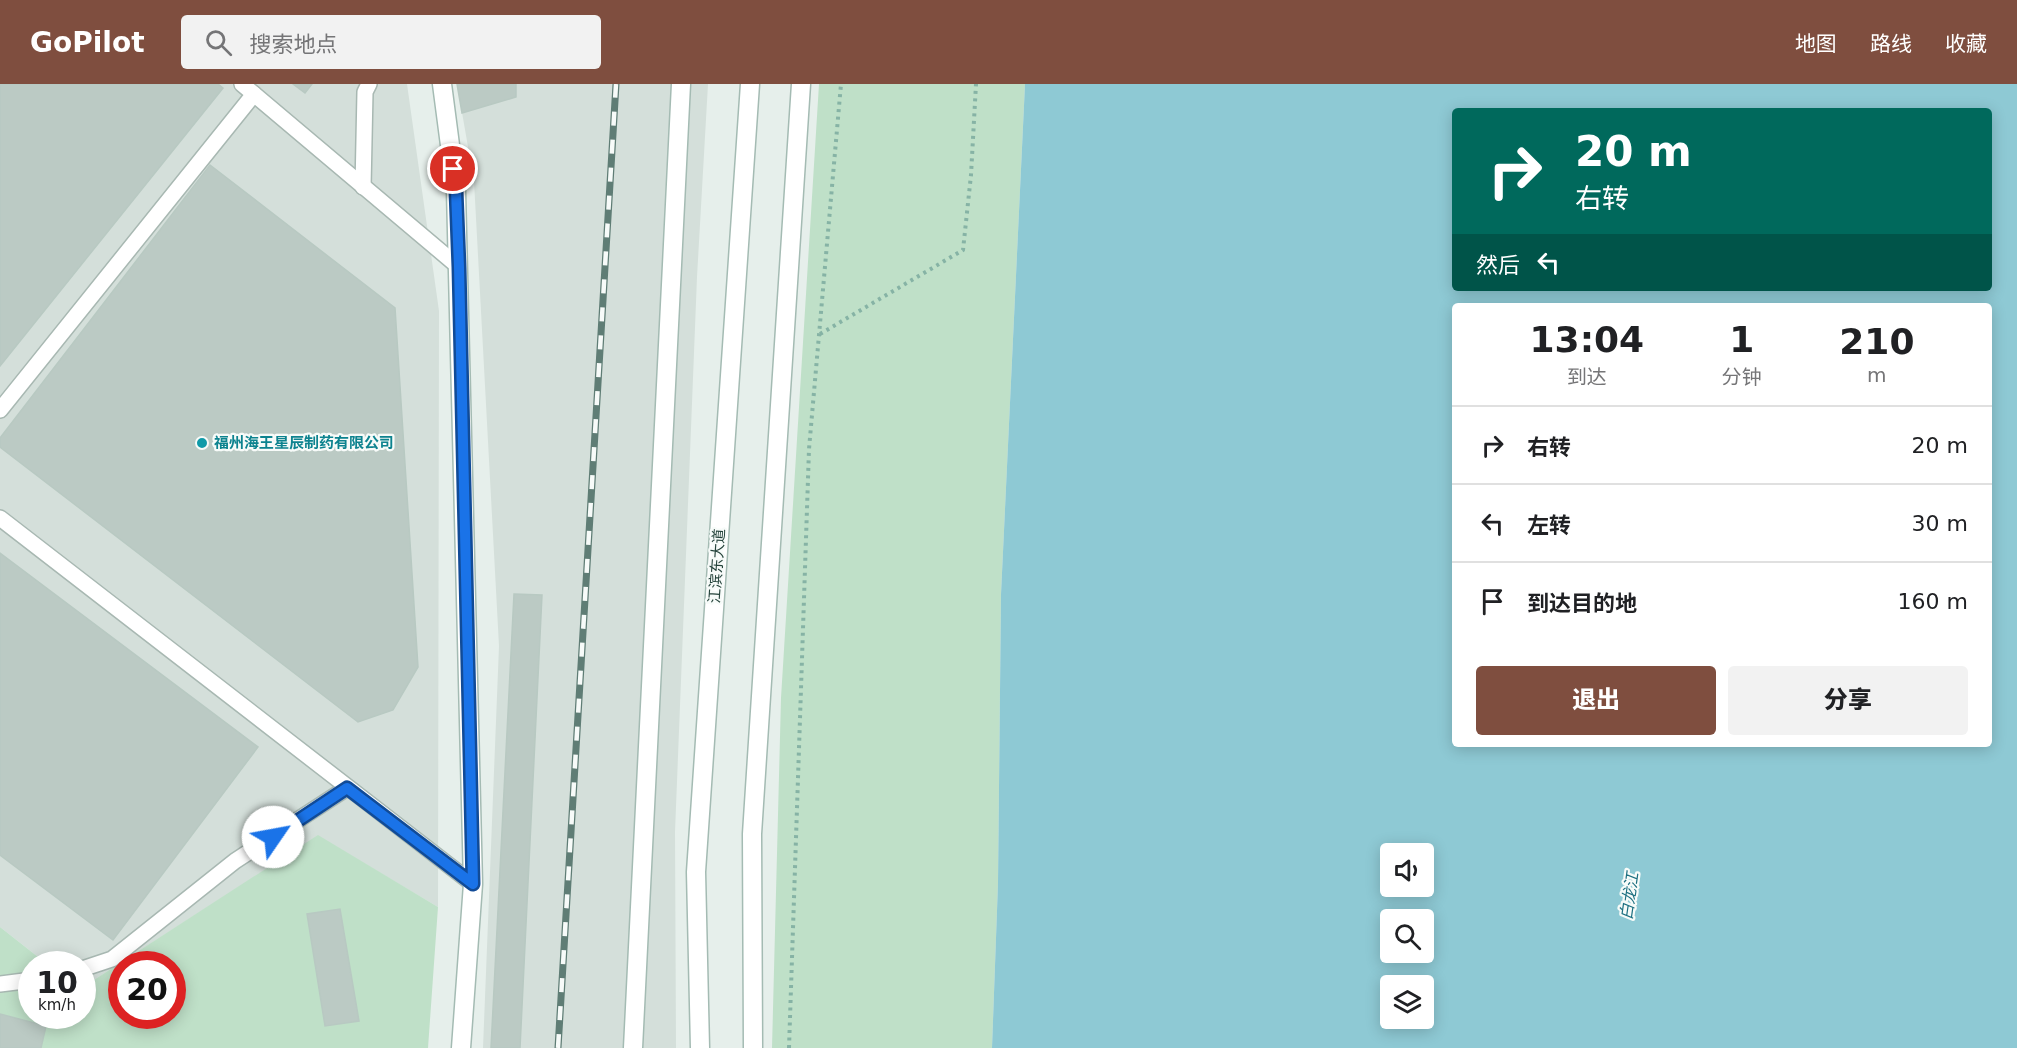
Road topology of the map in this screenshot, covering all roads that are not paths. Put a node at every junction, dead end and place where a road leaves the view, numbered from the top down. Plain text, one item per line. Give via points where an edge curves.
1 (369, 84) edge
2 (442, 84) edge
3 (681, 84) edge
4 (750, 84) edge
5 (801, 84) edge
6 (248, 89) edge
7 (363, 187) junction
8 (459, 267) junction
9 (0, 410) edge
10 (0, 518) edge
11 (347, 788) junction
12 (473, 884) junction
13 (96, 964) edge
14 (18, 982) edge
15 (0, 984) edge
16 (461, 1048) edge
17 (633, 1048) edge
18 (700, 1048) edge
19 (753, 1048) edge

1 - 7 lane via 365,92
2 - 8 street via 456,191
3 - 17 street
4 - 18 street, 江滨东大道 via 696,872
5 - 19 street via 752,834
6 - 7 lane
6 - 9 lane
7 - 8 lane
8 - 12 street
10 - 11 lane
11 - 12 lane
11 - 13 lane via 235,861 112,959
12 - 16 street
14 - 15 lane

